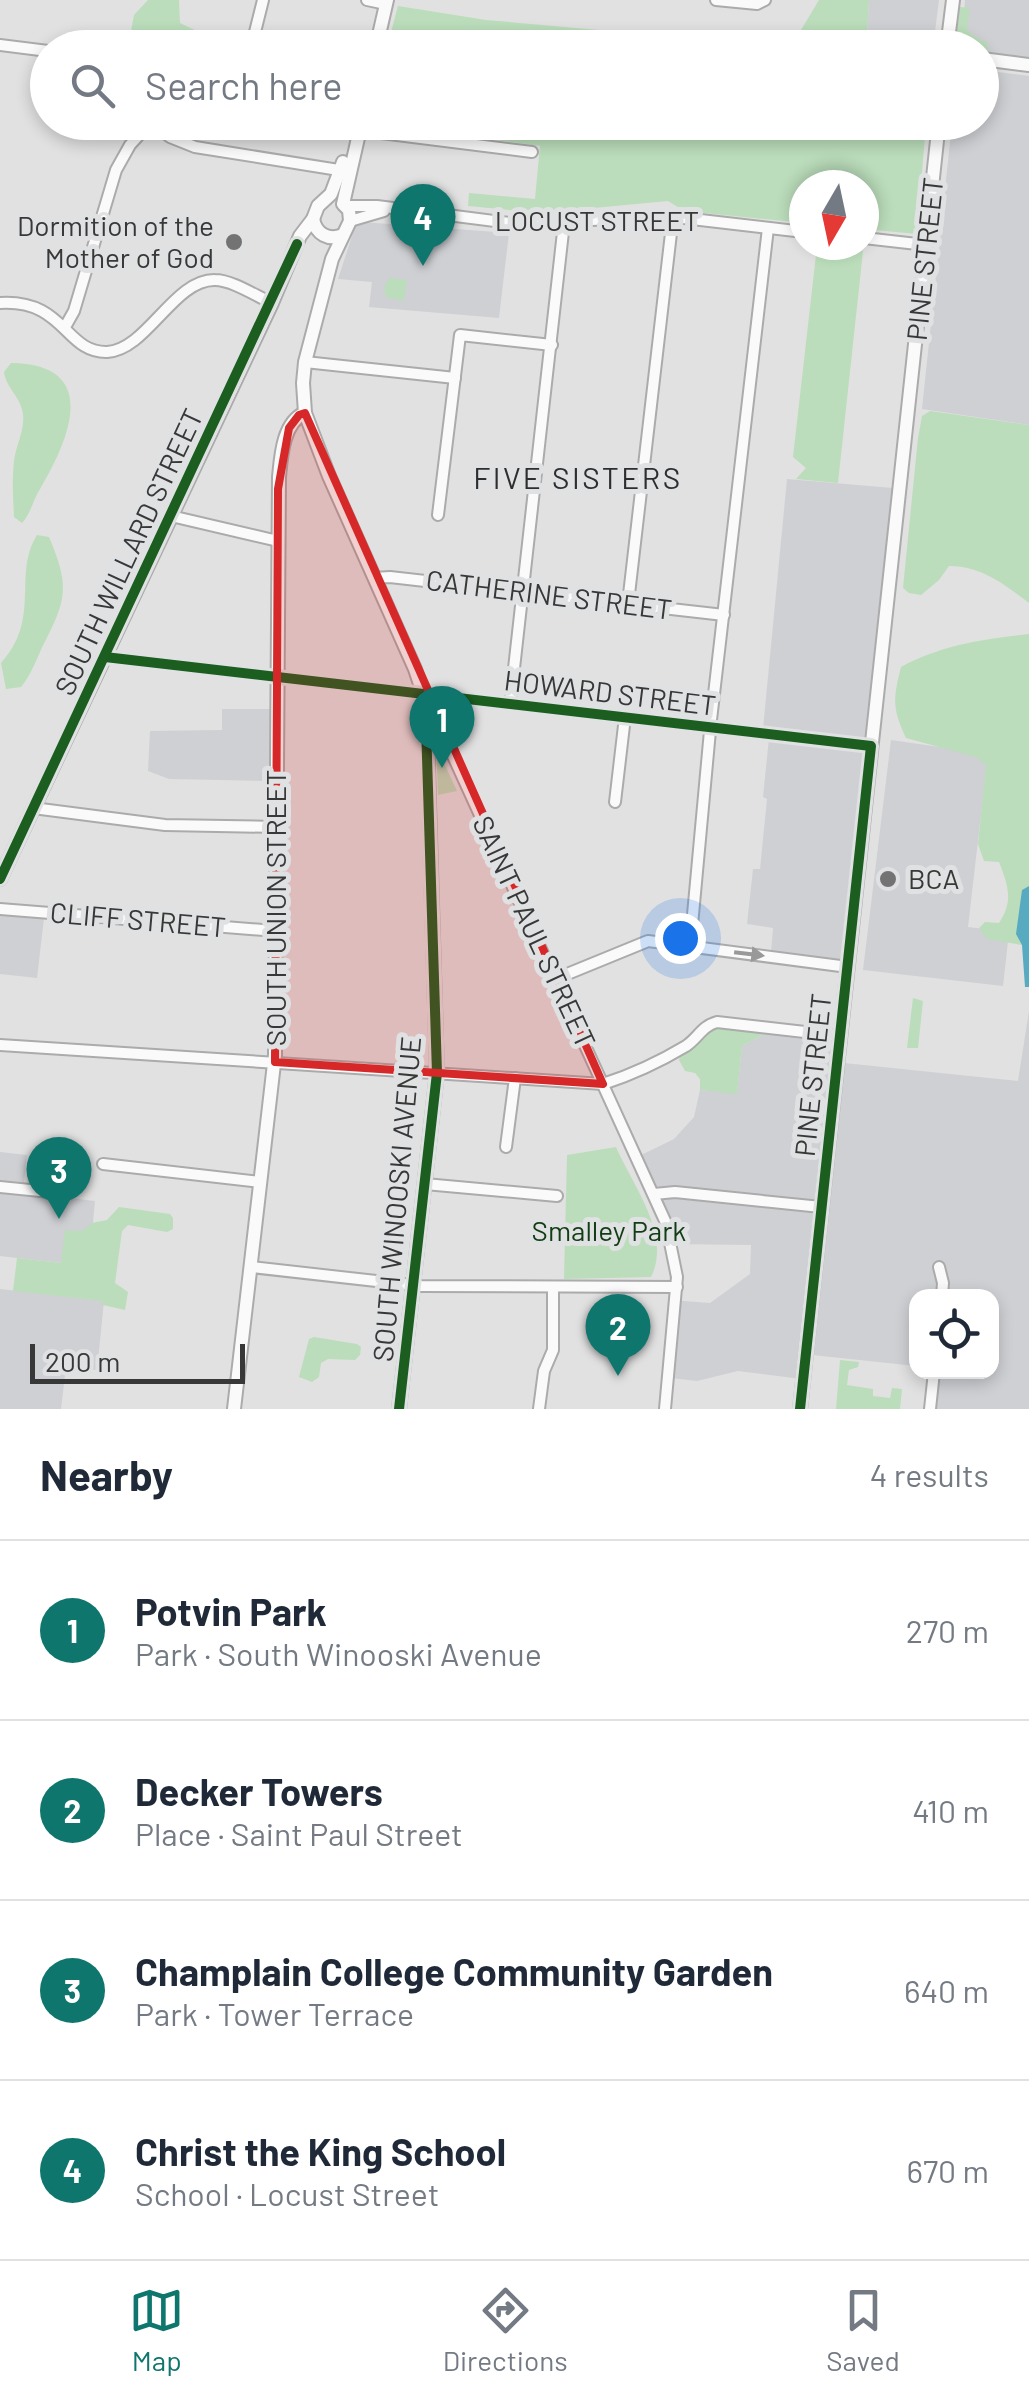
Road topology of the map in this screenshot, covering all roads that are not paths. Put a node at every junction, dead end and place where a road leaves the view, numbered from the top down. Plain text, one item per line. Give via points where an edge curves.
1 (262, 0) edge
2 (368, 0) edge
3 (716, 0) edge
4 (765, 0) edge
5 (953, 0) edge
6 (387, 2) edge
7 (255, 30) edge
8 (380, 30) edge
9 (950, 30) edge
10 (0, 45) edge
11 (30, 49) edge
12 (999, 62) edge
13 (1029, 66) edge
14 (134, 140) edge
15 (175, 140) edge
16 (350, 140) edge
17 (444, 140) edge
18 (937, 140) edge
19 (532, 152) dead end
20 (314, 167) junction
21 (344, 170) junction
22 (336, 184) junction
23 (325, 202) junction
24 (344, 205) junction
25 (390, 210) junction
26 (673, 216) junction
27 (314, 218) junction
28 (350, 221) junction
29 (564, 224) junction
30 (768, 228) junction
31 (789, 230) edge
32 (342, 234) junction
33 (323, 235) junction
34 (879, 240) edge
35 (298, 244) junction
36 (926, 245) junction
37 (332, 259) junction
38 (0, 303) edge
39 (272, 303) junction
40 (65, 326) junction
41 (552, 345) junction
42 (305, 365) junction
43 (454, 378) junction
44 (305, 413) junction
45 (289, 428) junction
46 (438, 515) dead end
47 (171, 516) junction
48 (278, 540) junction
49 (374, 578) junction
50 (522, 591) junction
51 (628, 603) junction
52 (724, 615) junction
53 (105, 656) junction
54 (278, 677) junction
55 (425, 694) junction
56 (510, 704) junction
57 (625, 717) junction
58 (712, 727) junction
59 (871, 746) junction
60 (615, 802) dead end
61 (33, 808) junction
62 (277, 828) junction
63 (3, 862) edge
64 (0, 879) edge
65 (0, 909) edge
66 (276, 931) junction
67 (690, 946) junction
68 (848, 967) junction
69 (556, 979) junction
70 (840, 1036) junction
71 (0, 1045) edge
72 (275, 1062) junction
73 (437, 1073) junction
74 (515, 1078) junction
75 (603, 1084) junction
76 (506, 1147) dead end
77 (103, 1164) dead end
78 (260, 1182) junction
79 (425, 1184) junction
80 (0, 1187) edge
81 (60, 1193) dead end
82 (654, 1194) junction
83 (557, 1196) dead end
84 (821, 1207) junction
85 (251, 1267) junction
86 (939, 1267) dead end
87 (413, 1286) junction
88 (553, 1287) junction
89 (676, 1287) junction
90 (943, 1289) edge
91 (933, 1379) edge
92 (234, 1409) edge
93 (399, 1409) edge
94 (539, 1409) edge
95 (665, 1409) edge
96 (800, 1409) edge
97 (930, 1409) edge

1 - 7 street
2 - 6 street
3 - 4 street
5 - 9 main road
6 - 8 main road
10 - 11 street
12 - 13 main road
14 - 40 street via 116,170
15 - 20 street
16 - 21 main road
17 - 19 street
18 - 36 main road, PINE STREET
20 - 21 street
20 - 22 street
21 - 22 main road
21 - 24 main road
22 - 23 main road
23 - 24 main road
23 - 27 main road
24 - 25 street, LOCUST STREET
24 - 28 main road
25 - 28 street, LOCUST STREET
25 - 29 street, LOCUST STREET
26 - 29 street, LOCUST STREET
26 - 30 street, LOCUST STREET
26 - 51 street
27 - 33 main road
27 - 35 main road, SOUTH WILLARD STREET
28 - 32 main road
29 - 41 street
30 - 31 street, LOCUST STREET
30 - 52 street
32 - 33 main road
32 - 37 main road, SOUTH UNION STREET
33 - 35 main road
33 - 37 main road
34 - 36 street
35 - 39 main road, SOUTH WILLARD STREET
36 - 59 main road, PINE STREET
37 - 42 main road, SOUTH UNION STREET
38 - 40 street via 32,305
39 - 40 street via 213,280 181,296 114,350 83,346
39 - 47 main road, SOUTH WILLARD STREET
41 - 43 street via 460,335
41 - 50 street
42 - 43 street
42 - 44 main road
42 - 45 main road, SOUTH UNION STREET
43 - 46 street
44 - 45 main road
44 - 49 main road, SAINT PAUL STREET
45 - 48 main road, SOUTH UNION STREET via 279,477
47 - 48 street
47 - 53 main road, SOUTH WILLARD STREET
48 - 54 main road, SOUTH UNION STREET
49 - 50 street, CATHERINE STREET
49 - 55 main road, SAINT PAUL STREET
50 - 51 street, CATHERINE STREET
50 - 56 street
51 - 52 street, CATHERINE STREET
52 - 58 street
53 - 54 street, HOWARD STREET
53 - 61 main road, SOUTH WILLARD STREET
54 - 55 street, HOWARD STREET
54 - 62 main road, SOUTH UNION STREET
55 - 56 street, HOWARD STREET
55 - 69 street, SAINT PAUL STREET
55 - 73 main road, SOUTH WINOOSKI AVENUE
56 - 57 street, HOWARD STREET
57 - 58 street, HOWARD STREET
57 - 60 street
58 - 59 street, HOWARD STREET
58 - 67 street
59 - 68 main road, PINE STREET
61 - 62 street via 165,825
61 - 63 main road, SOUTH WILLARD STREET
62 - 66 main road, SOUTH UNION STREET
63 - 64 main road, SOUTH WILLARD STREET
65 - 66 street, CLIFF STREET
66 - 72 main road, SOUTH UNION STREET
67 -> 68 street
67 - 69 street via 642,942
68 - 70 main road, PINE STREET
69 - 75 street, SAINT PAUL STREET
70 - 75 street via 717,1022 679,1050
70 - 84 main road, PINE STREET
71 - 72 street
72 - 73 street
72 - 78 main road, SOUTH UNION STREET
73 - 74 street
73 - 79 main road, SOUTH WINOOSKI AVENUE
74 - 75 street
74 - 76 street
75 - 82 street, SAINT PAUL STREET
77 - 78 street
78 - 85 main road, SOUTH UNION STREET
79 - 83 street
79 - 87 main road, SOUTH WINOOSKI AVENUE
80 - 81 street
82 - 84 street
82 - 89 street, SAINT PAUL STREET via 671,1237
84 - 96 main road, PINE STREET
85 - 87 street
85 - 92 main road, SOUTH UNION STREET
86 - 90 street
87 - 88 street
87 - 93 main road, SOUTH WINOOSKI AVENUE
88 - 89 street
88 - 94 street via 553,1350
89 - 95 street, SAINT PAUL STREET
91 - 97 street

